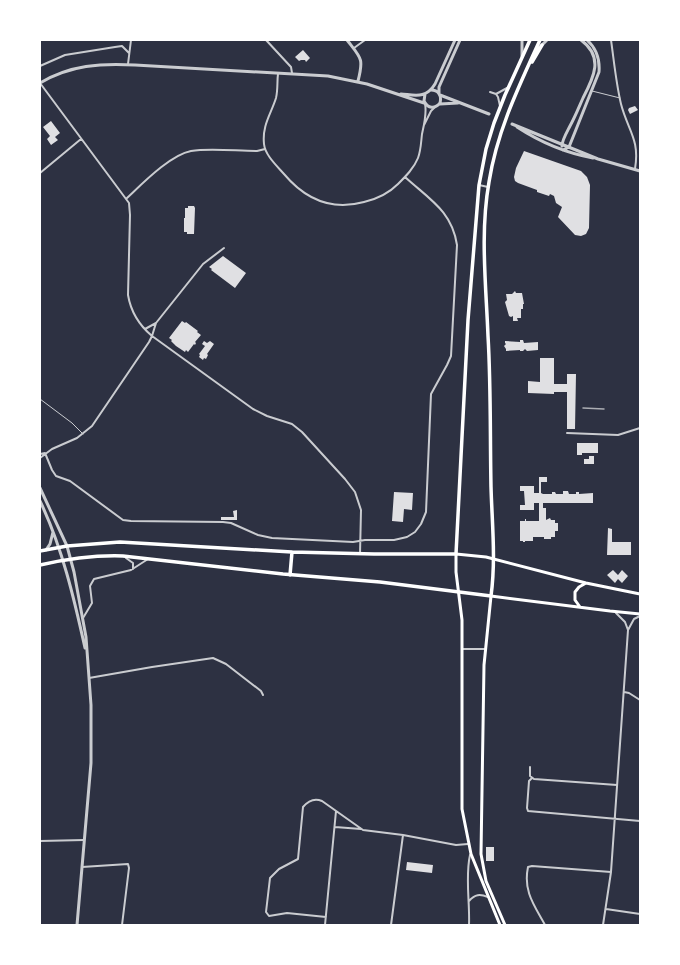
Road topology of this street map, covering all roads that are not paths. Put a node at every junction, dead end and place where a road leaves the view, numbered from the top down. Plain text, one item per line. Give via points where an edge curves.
1 (132, 40) edge
2 (266, 40) edge
3 (347, 40) edge
4 (365, 40) edge
5 (455, 40) edge
6 (460, 40) edge
7 (522, 40) edge
8 (530, 40) edge
9 (540, 40) edge
10 (547, 40) edge
11 (581, 40) edge
12 (587, 40) edge
13 (611, 40) edge
14 (542, 45) joint
15 (354, 48) junction
16 (594, 52) junction
17 (129, 53) junction
18 (522, 57) junction
19 (128, 64) junction
20 (40, 66) edge
21 (526, 70) junction
22 (278, 72) junction
23 (292, 73) junction
24 (358, 81) junction
25 (40, 83) edge
26 (508, 87) junction
27 (430, 90) junction
28 (592, 91) junction
29 (490, 92) dead end
30 (399, 93) junction
31 (425, 94) junction
32 (440, 94) junction
33 (496, 94) junction
34 (620, 98) junction
35 (425, 103) junction
36 (460, 103) junction
37 (440, 104) junction
38 (500, 106) junction
39 (435, 107) junction
40 (490, 114) dead end
41 (424, 126) junction
42 (81, 139) junction
43 (562, 144) junction
44 (569, 147) junction
45 (265, 149) junction
46 (563, 150) junction
47 (598, 159) junction
48 (635, 170) junction
49 (640, 171) edge
50 (40, 173) edge
51 (405, 177) junction
52 (479, 185) junction
53 (488, 187) junction
54 (127, 198) junction
55 (224, 248) dead end
56 (156, 323) junction
57 (144, 330) junction
58 (152, 336) junction
59 (40, 399) edge
60 (640, 428) edge
61 (567, 433) dead end
62 (83, 434) junction
63 (45, 453) junction
64 (40, 454) edge
65 (40, 458) edge
66 (40, 488) edge
67 (40, 501) edge
68 (53, 532) junction
69 (360, 540) junction
70 (67, 546) junction
71 (59, 547) junction
72 (46, 550) junction
73 (40, 552) edge
74 (292, 552) junction
75 (360, 554) junction
76 (456, 554) junction
77 (123, 556) junction
78 (150, 558) junction
79 (71, 559) junction
80 (493, 559) junction
81 (62, 561) junction
82 (40, 565) edge
83 (133, 569) junction
84 (290, 575) junction
85 (586, 583) junction
86 (458, 591) junction
87 (640, 594) edge
88 (491, 596) junction
89 (580, 607) junction
90 (615, 612) junction
91 (640, 615) edge
92 (83, 619) junction
93 (628, 630) junction
94 (461, 648) junction
95 (485, 649) junction
96 (87, 658) junction
97 (89, 678) junction
98 (624, 692) junction
99 (263, 696) dead end
100 (640, 700) edge
101 (530, 767) dead end
102 (532, 778) junction
103 (617, 785) junction
104 (336, 811) junction
105 (615, 819) junction
106 (640, 821) edge
107 (335, 826) junction
108 (363, 830) junction
109 (403, 835) junction
110 (84, 840) junction
111 (40, 841) edge
112 (468, 844) junction
113 (470, 854) junction
114 (82, 867) junction
115 (611, 872) junction
116 (488, 897) junction
117 (469, 901) junction
118 (606, 909) junction
119 (640, 914) edge
120 (326, 917) junction
121 (77, 925) edge
122 (122, 925) edge
123 (325, 925) edge
124 (391, 925) edge
125 (469, 925) edge
126 (500, 925) edge
127 (505, 925) edge
128 (544, 925) edge
129 (603, 925) edge

1 - 17 street
2 - 23 street via 291,67
3 - 15 street
4 - 15 street
5 - 27 street
6 - 32 street via 439,87
7 - 18 street
8 - 18 main road
9 - 21 main road
10 - 14 street
11 - 16 street
12 - 16 street
13 - 34 street
14 - 21 main road
15 - 24 street via 361,60
16 - 28 street via 599,61 599,68
16 - 43 street via 594,74
17 - 19 street
17 - 20 street via 122,46 115,47 65,55
18 - 26 main road
19 - 22 street
19 - 25 street via 76,68 58,73
21 - 53 main road via 500,134
22 - 23 street
22 - 45 street via 276,98 264,129
23 - 24 street
24 - 30 street
25 - 42 street
26 - 33 street
26 - 38 main road
27 - 31 street
27 - 32 street
28 - 34 lane
28 - 44 street
29 - 33 street
30 - 31 street via 417,96
30 - 35 street
31 - 35 street
32 - 36 street
32 - 37 street
33 - 38 street
34 - 48 street via 636,144
35 - 39 street via 429,107
35 - 41 street
36 - 37 street
36 - 40 street
37 - 39 street
38 - 52 main road
39 - 41 street
41 - 51 street via 418,158
42 - 50 street
42 - 54 street
43 - 44 street
43 - 46 street
43 - 46 street via 512,124
44 - 46 street
44 - 47 street
45 - 51 street via 292,183 317,200 336,206 377,199
45 - 54 street via 187,152 159,169
46 - 47 street
47 - 48 street
48 - 49 street
51 - 69 street via 442,211 452,224 456,236 451,356 431,394 426,512 423,522 415,532 402,539
52 - 53 street
52 - 76 main road via 468,320
53 - 80 main road via 484,237
54 - 57 street via 130,206 128,295 133,314
55 - 56 street via 202,264
56 - 57 street
56 - 58 street
57 - 58 street
58 - 62 street via 97,420
58 - 69 street via 253,409 292,424 302,432 355,492 361,510
59 - 62 lane
60 - 61 street via 618,435
62 - 63 street
63 - 64 street
63 - 65 street
63 - 69 street via 56,476 70,481 123,520 223,522 272,538 353,542
66 - 70 street
67 - 68 street
68 - 71 street
68 - 72 street
69 - 75 street
70 - 71 main road
70 - 74 main road via 120,542
70 - 79 street
71 - 72 main road
71 - 81 street
72 - 73 main road
74 - 75 main road
74 - 84 main road
75 - 76 main road
76 - 80 main road
76 - 86 main road
77 - 78 main road
77 - 79 main road
77 - 83 street via 133,563
78 - 83 street
78 - 84 main road
79 - 81 main road
79 - 92 street
80 - 85 main road
80 - 88 main road
81 - 82 main road
81 - 96 street
83 - 92 street via 94,579 90,586 92,603
84 - 86 main road
85 - 87 main road
85 - 89 main road via 579,587 574,595
86 - 88 main road
86 - 94 main road
88 - 89 main road
88 - 95 main road
89 - 90 main road
90 - 91 main road
90 - 93 street via 622,618
91 - 93 street
92 - 96 street
93 - 98 street
94 - 95 street
94 - 112 main road via 461,798
95 - 127 main road via 481,854 486,881
96 - 97 street
97 - 99 street via 213,658 226,664 261,691
97 - 110 street via 92,717 91,762
98 - 100 street
98 - 103 street
101 - 102 street
102 - 103 street
102 - 105 street via 529,782 528,811
103 - 105 street
104 - 107 street
104 - 108 street
104 - 120 street via 320,800 311,801 303,807 298,859 279,869 268,880 268,916 287,913
105 - 106 street
105 - 115 street
107 - 108 street
107 - 120 street
108 - 109 street
109 - 112 street via 457,845
109 - 124 street
110 - 111 street
110 - 114 street
112 - 113 main road
113 - 116 main road
113 - 117 street
114 - 121 street
114 - 122 street via 128,864
115 - 118 street
115 - 128 street via 528,867 528,892
116 - 117 street via 480,894
116 - 126 main road
117 - 125 street
118 - 119 street
118 - 129 street
120 - 123 street

